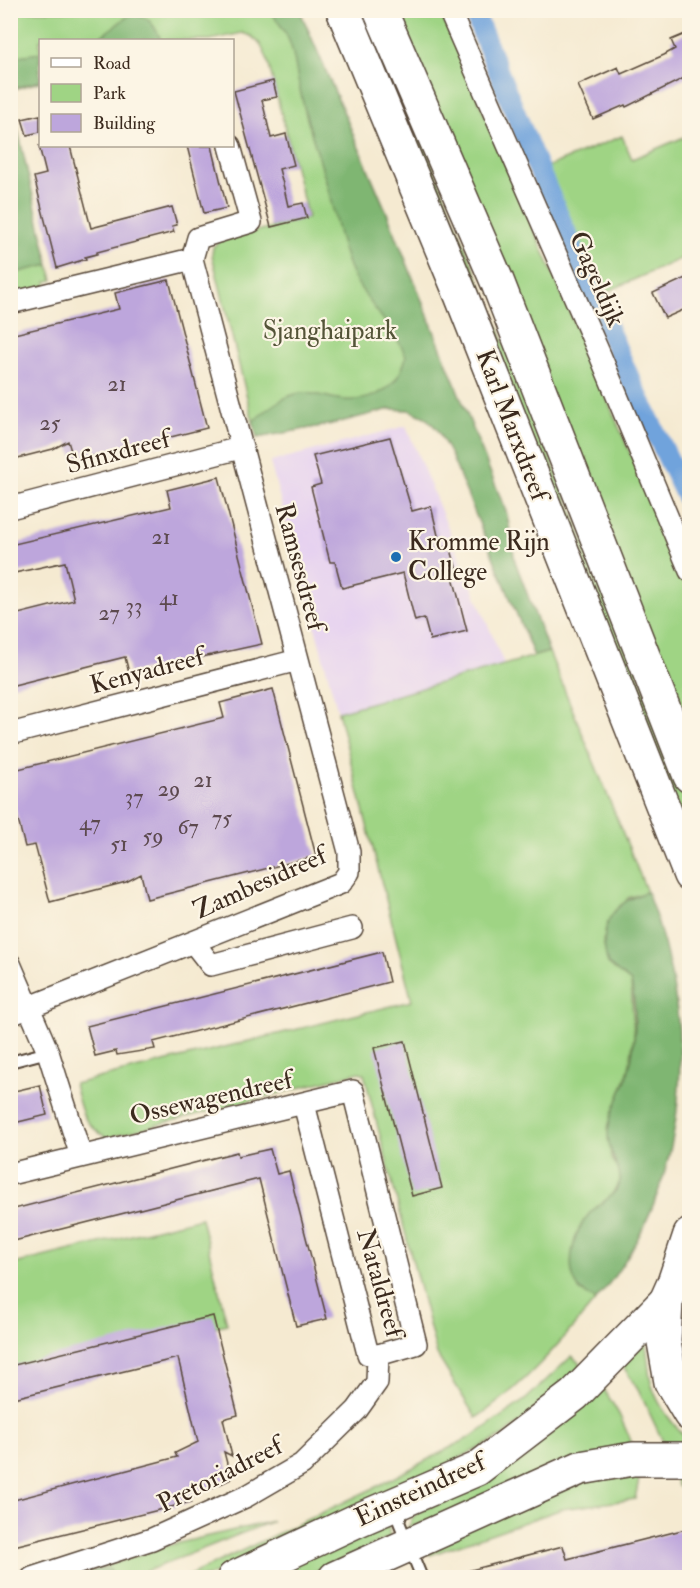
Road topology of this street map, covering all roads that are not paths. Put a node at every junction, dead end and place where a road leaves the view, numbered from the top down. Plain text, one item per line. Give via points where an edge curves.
1 (343, 10) edge
2 (380, 10) edge
3 (449, 10) edge
4 (230, 147) edge
5 (194, 267) junction
6 (10, 303) edge
7 (240, 448) junction
8 (10, 508) edge
9 (690, 571) edge
10 (298, 660) junction
11 (679, 730) edge
12 (10, 734) edge
13 (690, 776) edge
14 (349, 872) joint
15 (690, 875) edge
16 (352, 928) dead end
17 (193, 942) junction
18 (10, 964) edge
19 (19, 1012) edge
20 (48, 1052) junction
21 (10, 1062) edge
22 (353, 1091) joint
23 (304, 1104) junction
24 (81, 1156) junction
25 (10, 1174) edge
26 (690, 1235) edge
27 (677, 1285) edge
28 (378, 1355) junction
29 (690, 1414) edge
30 (690, 1459) edge
31 (404, 1501) junction
32 (406, 1545) junction
33 (32, 1578) edge
34 (234, 1578) edge
35 (335, 1578) edge
36 (422, 1578) edge

1 - 15 main road, Karl Marxdreef via 461,295
2 - 11 main road, Karl Marxdreef via 498,281
3 - 9 street, Gageldijk
4 - 5 street via 251,222 198,238
5 - 6 street
5 - 7 street, Ramsesdreef
7 - 8 street, Sfinxdreef
7 - 10 street, Ramsesdreef
10 - 12 street, Kenyadreef
10 - 14 street, Ramsesdreef via 349,852
11 - 13 main road, Karl Marxdreef
14 - 17 street, Zambesidreef via 341,883
16 - 17 street, Zambesidreef via 211,964
17 - 19 street, Zambesidreef
18 - 19 street
19 - 20 street
20 - 21 lane
20 - 24 street
22 - 23 street, Ossewagendreef
22 - 28 street, Nataldreef via 416,1344
23 - 24 street, Ossewagendreef
23 - 28 street, Nataldreef via 368,1354
24 - 25 street, Ossewagendreef
26 - 27 main road
27 - 29 main road via 666,1361 671,1382
27 - 31 main road, Einsteindreef via 565,1402 477,1469
28 - 33 street, Pretoriadreef via 377,1382 357,1410 302,1464 247,1496 152,1539
30 - 32 main road, Einsteindreef via 633,1459 580,1468
31 - 32 lane via 399,1522
31 - 34 main road, Einsteindreef
32 - 35 main road, Einsteindreef
32 - 36 lane

